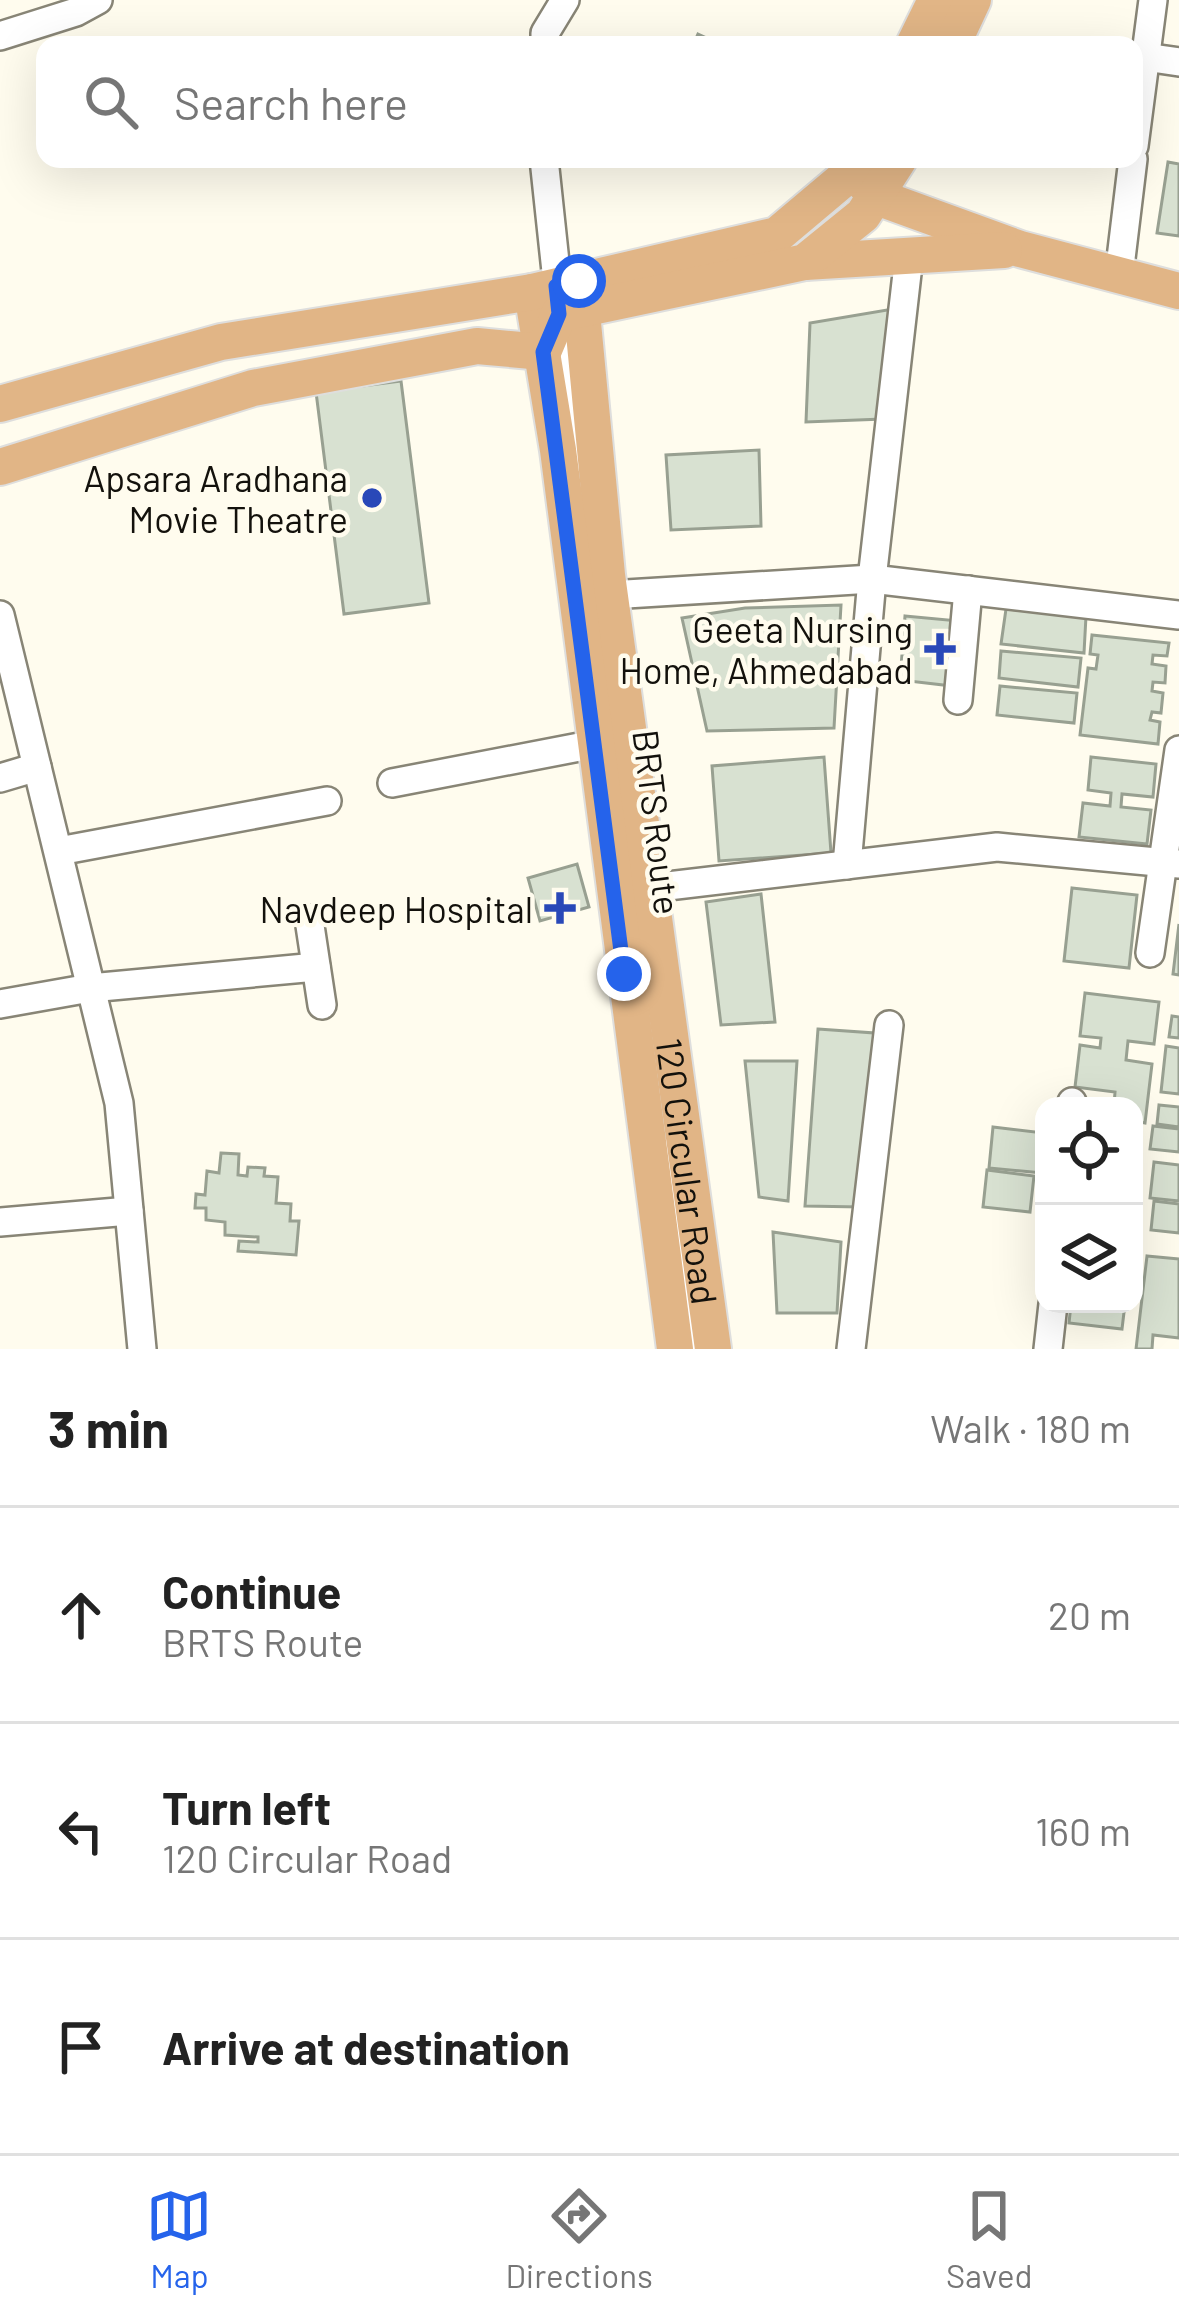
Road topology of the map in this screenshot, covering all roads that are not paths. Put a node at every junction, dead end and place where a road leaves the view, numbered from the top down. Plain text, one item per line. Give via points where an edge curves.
1 (98, 0) edge
2 (565, 0) edge
3 (936, 0) edge
4 (973, 0) edge
5 (1153, 0) edge
6 (0, 36) edge
7 (545, 36) edge
8 (918, 36) edge
9 (956, 36) edge
10 (1144, 57) junction
11 (1179, 62) edge
12 (1143, 66) edge
13 (545, 168) edge
14 (1131, 168) edge
15 (863, 176) edge
16 (1019, 249) junction
17 (909, 256) junction
18 (805, 262) junction
19 (1119, 275) junction
20 (1179, 291) edge
21 (562, 296) junction
22 (543, 352) junction
23 (0, 404) edge
24 (0, 466) edge
25 (872, 579) junction
26 (968, 590) junction
27 (610, 595) junction
28 (0, 615) edge
29 (1179, 615) edge
30 (958, 700) dead end
31 (595, 744) junction
32 (1179, 750) edge
33 (37, 767) junction
34 (0, 778) edge
35 (392, 783) dead end
36 (327, 801) dead end
37 (58, 851) junction
38 (1172, 863) edge
39 (847, 865) junction
40 (651, 888) junction
41 (309, 919) dead end
42 (1150, 953) dead end
43 (316, 967) junction
44 (90, 988) junction
45 (0, 1004) edge
46 (322, 1005) dead end
47 (889, 1025) dead end
48 (129, 1211) junction
49 (0, 1222) edge
50 (1052, 1313) edge
51 (142, 1349) edge
52 (675, 1349) edge
53 (695, 1349) edge
54 (713, 1349) edge
55 (850, 1349) edge
56 (1048, 1349) edge

1 - 6 street
2 - 7 street
3 - 8 main road
4 - 9 main road
5 - 10 street
10 - 11 street
10 - 12 street
13 - 21 street, BRTS Route
14 - 19 street
15 - 16 main road
15 - 18 main road via 863,215
15 - 21 main road via 778,235
16 - 17 main road
16 - 19 main road
17 - 18 main road
17 - 25 street
18 - 21 main road
19 - 20 main road
21 - 22 main road, 120 Circular Road
21 - 23 main road via 221,342
21 - 27 main road, 120 Circular Road
21 - 53 street, BRTS Route
22 - 24 main road via 477,346 273,383
22 - 31 main road, 120 Circular Road
25 - 26 street
25 - 27 street
25 - 39 street
26 - 29 street
26 - 30 street
27 - 40 main road, 120 Circular Road
28 - 33 street
31 - 35 street
31 - 52 main road, 120 Circular Road
32 - 38 street
33 - 34 street
33 - 37 street
36 - 37 street
37 - 44 street
38 - 39 street via 997,847
38 - 42 street
39 - 40 street
40 - 54 main road, 120 Circular Road
41 - 43 street
43 - 44 street
43 - 46 street
44 - 45 street
44 - 48 street via 119,1103
47 - 55 street
48 - 49 street
48 - 51 street
50 - 56 street

